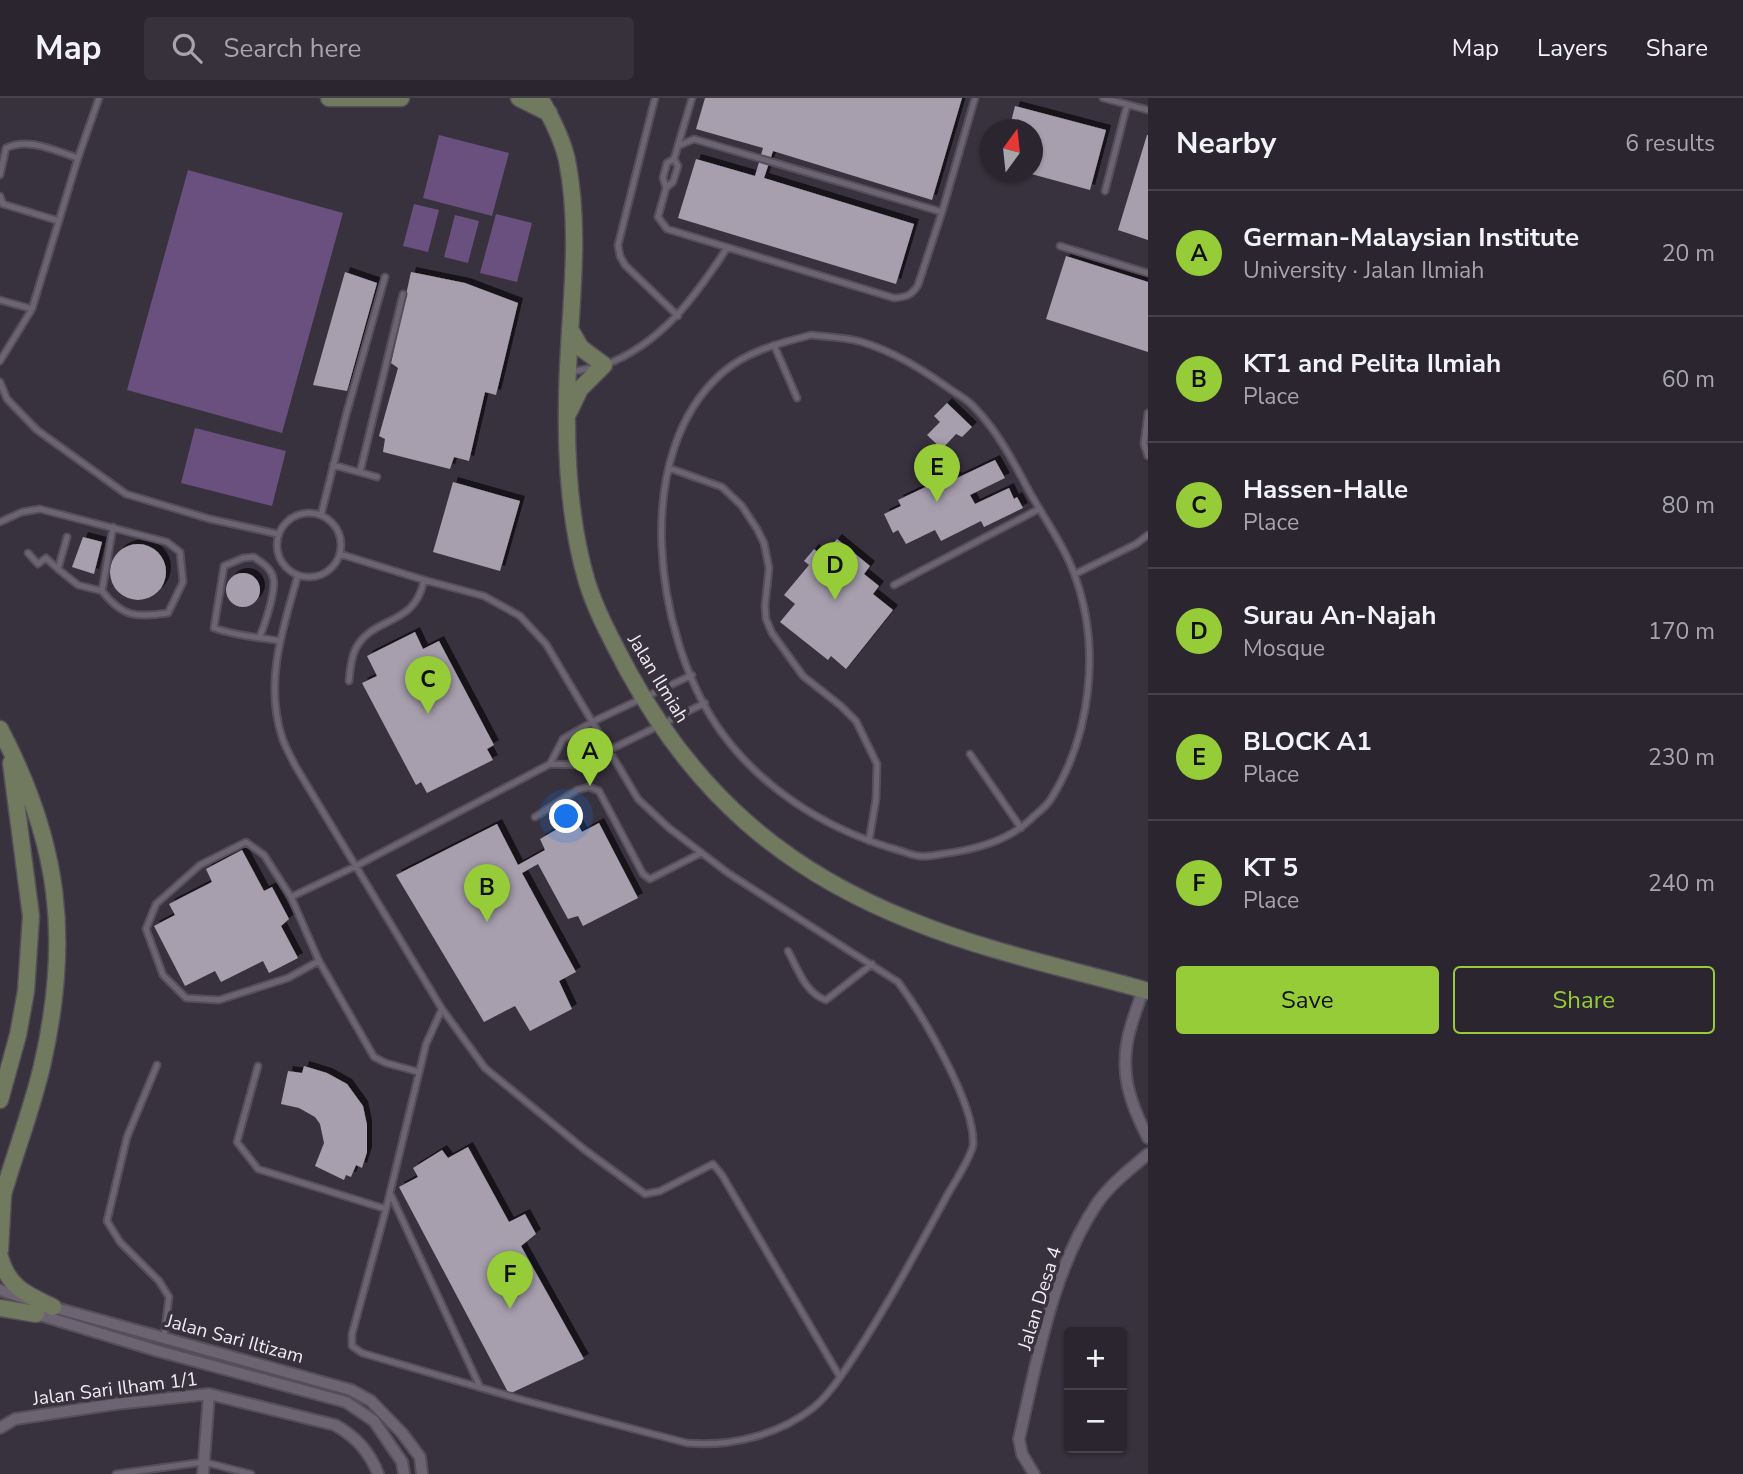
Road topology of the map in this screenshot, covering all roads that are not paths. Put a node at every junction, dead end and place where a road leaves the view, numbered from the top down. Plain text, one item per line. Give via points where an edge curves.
1 (99, 98) edge
2 (329, 98) edge
3 (401, 98) edge
4 (519, 98) edge
5 (540, 98) edge
6 (655, 98) edge
7 (692, 98) edge
8 (975, 98) edge
9 (1103, 98) edge
10 (1127, 105) junction
11 (1148, 110) edge
12 (549, 113) junction
13 (678, 146) junction
14 (78, 158) junction
15 (674, 159) junction
16 (0, 175) edge
17 (666, 188) junction
18 (1105, 191) dead end
19 (0, 196) edge
20 (942, 212) junction
21 (59, 221) junction
22 (1060, 246) dead end
23 (727, 248) junction
24 (1148, 273) edge
25 (385, 277) dead end
26 (403, 293) dead end
27 (0, 300) edge
28 (32, 309) junction
29 (678, 316) junction
30 (570, 329) junction
31 (774, 345) junction
32 (0, 361) edge
33 (604, 365) junction
34 (567, 373) junction
35 (0, 383) edge
36 (796, 398) dead end
37 (1148, 413) edge
38 (567, 418) junction
39 (1148, 456) edge
40 (333, 465) junction
41 (669, 468) junction
42 (360, 472) junction
43 (377, 477) dead end
44 (1039, 509) junction
45 (321, 515) junction
46 (0, 522) edge
47 (113, 527) junction
48 (278, 534) junction
49 (1148, 535) edge
50 (67, 537) dead end
51 (28, 553) dead end
52 (340, 554) junction
53 (58, 569) junction
54 (1075, 574) junction
55 (298, 575) junction
56 (424, 580) junction
57 (894, 585) dead end
58 (102, 591) junction
59 (260, 636) junction
60 (280, 641) junction
61 (692, 675) junction
62 (349, 681) dead end
63 (643, 698) junction
64 (705, 703) junction
65 (594, 721) junction
66 (660, 725) junction
67 (0, 729) edge
68 (9, 746) junction
69 (610, 749) junction
70 (970, 754) dead end
71 (550, 764) junction
72 (535, 817) dead end
73 (1021, 828) junction
74 (869, 841) junction
75 (701, 853) junction
76 (356, 866) junction
77 (291, 897) junction
78 (788, 951) dead end
79 (319, 961) junction
80 (872, 964) junction
81 (1145, 990) edge
82 (442, 1009) junction
83 (157, 1065) dead end
84 (258, 1066) dead end
85 (419, 1072) junction
86 (0, 1100) edge
87 (1148, 1138) edge
88 (1148, 1154) edge
89 (390, 1192) junction
90 (1, 1199) edge
91 (386, 1209) junction
92 (0, 1251) edge
93 (0, 1257) edge
94 (0, 1290) edge
95 (0, 1306) edge
96 (53, 1307) junction
97 (36, 1314) joint
98 (164, 1337) junction
99 (840, 1377) junction
100 (480, 1387) junction
101 (209, 1394) junction
102 (0, 1428) edge
103 (204, 1462) junction
104 (116, 1474) edge
105 (203, 1474) edge
106 (251, 1474) edge
107 (378, 1474) edge
108 (404, 1474) edge
109 (422, 1474) edge
110 (1034, 1474) edge

1 - 14 lane
2 - 3 street
4 - 12 street
5 - 12 street, Jalan Ilmiah
6 - 29 lane via 618,246 625,265
7 - 13 lane
8 - 20 lane
9 - 10 lane
10 - 11 lane
10 - 18 lane
12 - 30 street, Jalan Ilmiah via 566,158 574,212
13 - 15 lane
13 - 20 lane via 694,139
14 - 16 lane via 16,143 6,148
14 - 21 lane
15 - 17 lane via 667,163
15 - 17 lane via 678,166
17 - 23 lane via 658,218 667,229
19 - 21 lane via 4,204
20 - 23 lane via 918,285 906,297 894,298
21 - 28 lane
22 - 24 lane
23 - 29 lane
25 - 40 lane
26 - 42 lane
27 - 28 lane
28 - 32 lane
29 - 33 lane via 645,344
30 - 33 street via 581,348
30 - 34 street, Jalan Ilmiah
31 - 36 lane
31 - 41 lane via 723,372 707,390 679,434
31 - 44 lane via 811,335 860,341 912,362 972,404 1005,448
33 - 34 lane
33 - 38 street via 580,389
34 - 38 street, Jalan Ilmiah
35 - 48 lane via 7,398 37,430 126,494
37 - 39 lane via 1144,444
38 - 63 street, Jalan Ilmiah via 573,516 588,583 604,626
40 - 42 lane
40 - 45 lane
41 - 61 lane via 660,532 666,596
41 - 74 lane via 722,487 757,529 769,568 765,606 772,633 803,676 856,721 877,764
42 - 43 lane
44 - 54 lane
44 - 57 lane
45 - 48 lane via 300,513 282,525
45 - 52 lane via 338,531
46 - 47 lane via 40,509
47 - 58 lane
47 - 58 lane via 167,542 180,552 183,582 168,613 140,617 115,607
48 - 55 lane via 277,554
49 - 54 lane
50 - 53 lane
51 - 53 lane via 38,564 46,558
52 - 55 lane via 335,564 318,576
52 - 56 lane
53 - 58 lane via 78,585
54 - 73 lane via 1090,663 1085,709 1076,747 1050,802
55 - 60 lane
56 - 62 lane via 421,596 412,608 364,635 354,651
56 - 65 lane via 484,596 520,616 546,644
59 - 59 lane via 249,638 214,628 224,566 243,558 254,557 275,579
59 - 60 lane
60 - 76 lane via 274,685 282,738
61 - 63 lane
61 - 64 lane
63 - 65 lane
63 - 66 street, Jalan Ilmiah
64 - 66 lane
64 - 74 lane via 752,769 814,816
65 - 69 lane
65 - 71 lane via 563,739
66 - 69 lane
66 - 81 street, Jalan Ilmiah via 717,796 752,829 838,887 944,933
67 - 68 street
68 - 86 street via 31,916 26,992
68 - 90 street via 46,841 59,948 42,1067
69 - 71 lane via 579,765
69 - 75 lane via 638,799
70 - 73 lane
71 - 76 lane
72 - 75 lane via 589,787 599,791 643,874 650,879
73 - 74 lane via 977,850 920,856
75 - 80 lane
76 - 77 lane
76 - 82 lane
77 - 79 lane
77 - 79 lane via 264,855 246,842 200,865 156,904 146,929 163,975 186,998 219,1000 288,978
78 - 80 lane via 811,991 826,1000
79 - 85 lane via 374,1057
80 - 99 lane via 898,982 917,1007 971,1121 973,1147
81 - 87 street via 1127,1042 1126,1074 1132,1105
82 - 85 lane
82 - 99 lane via 485,1068 645,1194 712,1164
83 - 98 lane via 127,1138 107,1221 169,1297
84 - 91 lane via 237,1142 258,1170
85 - 89 lane
88 - 110 street, Jalan Desa 4 via 1100,1200 1076,1238 1060,1282 1019,1439
89 - 91 lane
89 - 100 lane
90 - 92 street
91 - 100 lane via 352,1346 362,1353
93 - 96 street via 12,1283
94 - 96 street, Jalan Sari Iltizam
95 - 97 street
96 - 98 street, Jalan Sari Iltizam
97 - 108 street, Jalan Sari Iltizam via 346,1402 373,1421 402,1462
98 - 109 street, Jalan Sari Iltizam via 351,1390 371,1401 402,1433 420,1457
99 - 100 lane via 814,1407 785,1425 744,1440 703,1444 636,1431
101 - 102 street, Jalan Sari Ilham 1/1 via 15,1419
101 - 103 street
101 - 107 street, Jalan Sari Ilham 1/1 via 335,1425 366,1450
103 - 104 lane
103 - 105 street
103 - 106 lane

